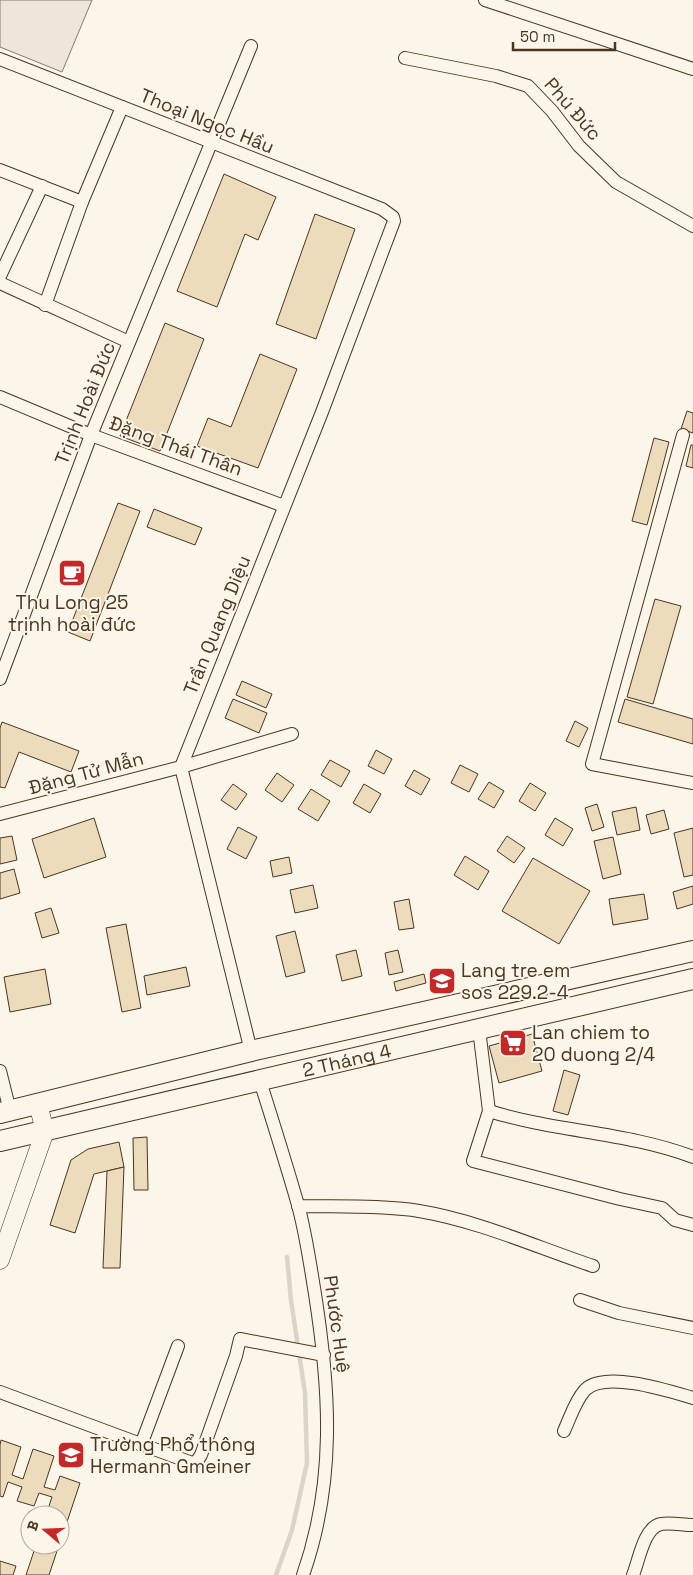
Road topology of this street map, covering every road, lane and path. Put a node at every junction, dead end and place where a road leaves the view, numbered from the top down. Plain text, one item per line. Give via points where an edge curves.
1 (485, 0) edge
2 (251, 46) dead end
3 (406, 58) dead end
4 (0, 59) edge
5 (693, 68) edge
6 (122, 107) junction
7 (210, 143) junction
8 (0, 170) edge
9 (42, 186) junction
10 (82, 202) junction
11 (394, 224) joint
12 (693, 226) edge
13 (0, 276) edge
14 (0, 283) edge
15 (45, 305) junction
16 (129, 342) junction
17 (0, 398) edge
18 (91, 435) junction
19 (683, 435) dead end
20 (284, 506) junction
21 (0, 680) edge
22 (292, 734) dead end
23 (181, 767) junction
24 (693, 784) edge
25 (0, 814) edge
26 (693, 951) edge
27 (693, 979) edge
28 (479, 1029) junction
29 (251, 1051) junction
30 (0, 1071) edge
31 (260, 1081) junction
32 (38, 1104) junction
33 (489, 1111) junction
34 (5, 1112) edge
35 (45, 1131) junction
36 (0, 1141) edge
37 (693, 1157) edge
38 (298, 1206) junction
39 (693, 1225) edge
40 (0, 1260) edge
41 (593, 1266) dead end
42 (580, 1300) dead end
43 (693, 1328) edge
44 (178, 1346) dead end
45 (324, 1355) junction
46 (0, 1392) edge
47 (693, 1398) edge
48 (564, 1431) dead end
49 (141, 1445) junction
50 (693, 1525) edge
51 (303, 1575) edge
52 (632, 1575) edge

1 - 5 street
2 - 7 street, Trịnh Hoài Đức
3 - 12 street, Phú Đức via 496,76 528,86 579,146 616,182
4 - 6 street, Thoại Ngọc Hầu
6 - 7 street, Thoại Ngọc Hầu
6 - 10 street
7 - 11 street, Thoại Ngọc Hầu via 382,209 392,217
7 - 16 street, Trịnh Hoài Đức
8 - 9 street
9 - 10 street
9 - 13 street
10 - 15 street
11 - 20 street, Trần Quang Diệu
14 - 15 street
15 - 16 street
16 - 18 street, Trịnh Hoài Đức
17 - 18 street, Đặng Thái Thân
18 - 20 street, Đặng Thái Thân
18 - 21 street, Trịnh Hoài Đức
19 - 24 street via 592,764
20 - 23 street, Trần Quang Diệu
22 - 23 street, Đặng Tử Mẫn
23 - 25 street, Đặng Tử Mẫn
23 - 29 street
26 - 29 main road, 2 Tháng 4
27 - 28 main road, 2 Tháng 4
28 - 31 main road, 2 Tháng 4
28 - 33 street
29 - 32 main road, 2 Tháng 4
30 - 34 street
31 - 35 main road, 2 Tháng 4
31 - 38 street, Phước Huệ
32 - 34 main road, 2 Tháng 4
32 - 35 street
33 - 37 street via 626,1138
33 - 39 street via 473,1161 662,1208 675,1220
35 - 36 main road, 2 Tháng 4
35 - 40 street
38 - 41 street via 419,1211 457,1220
38 - 45 street, Phước Huệ
42 - 43 street via 619,1313
44 - 49 street
45 - 49 street via 240,1340 198,1461 186,1462
45 - 51 street, Phước Huệ via 328,1438 325,1481 320,1519
46 - 49 street
47 - 48 street via 628,1383 596,1383 585,1390
50 - 52 street via 662,1524 653,1527

